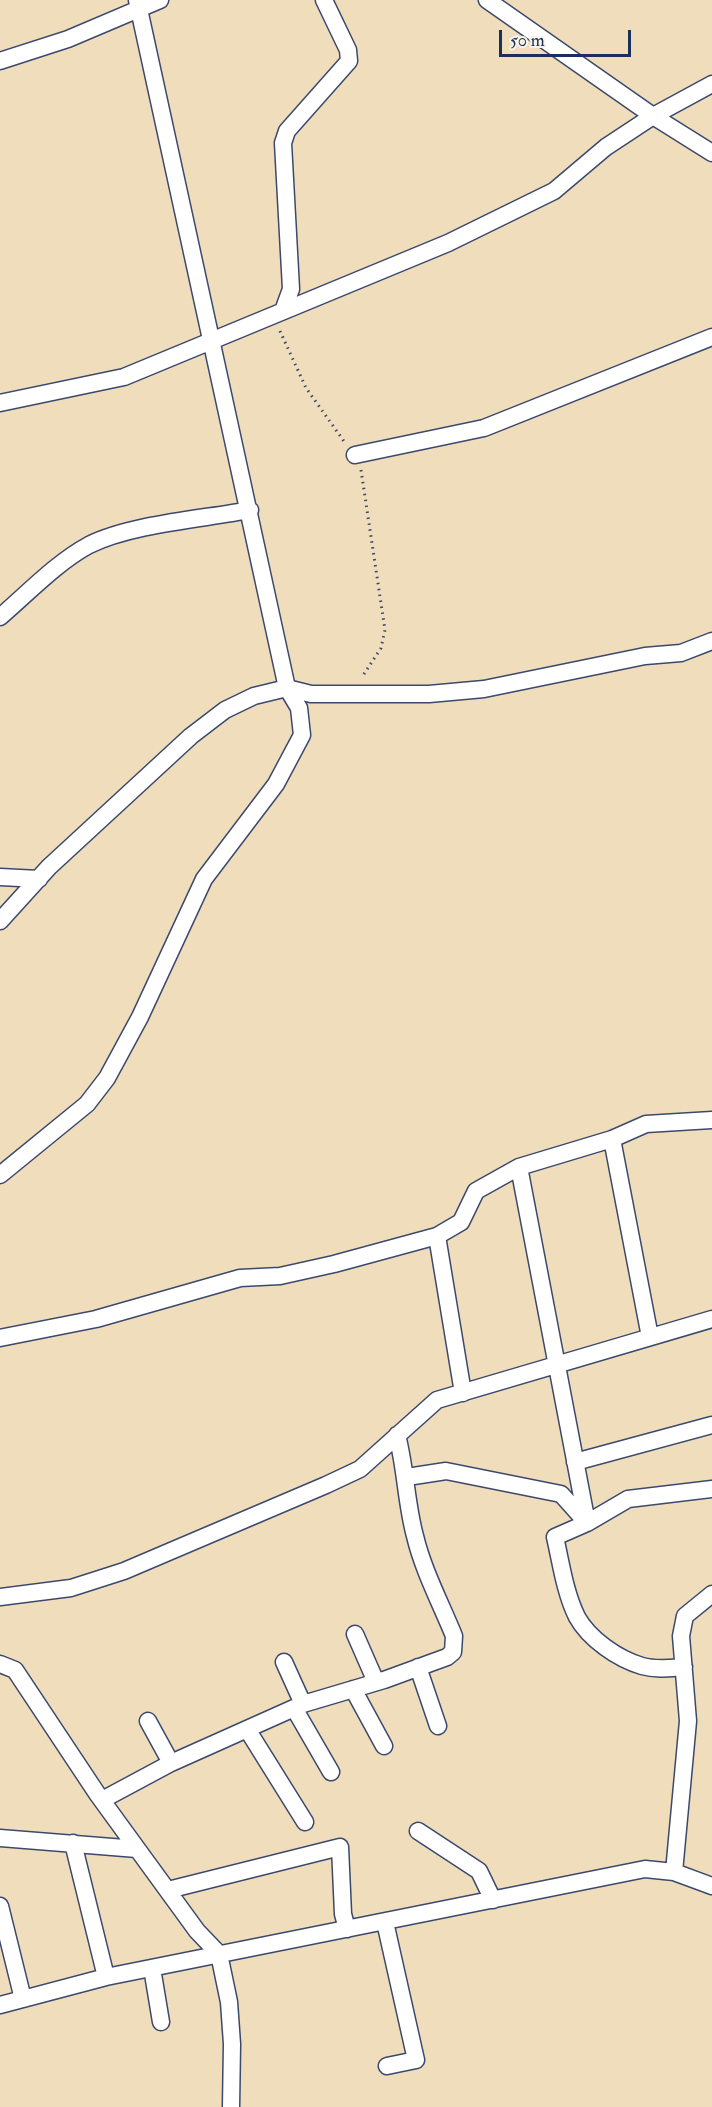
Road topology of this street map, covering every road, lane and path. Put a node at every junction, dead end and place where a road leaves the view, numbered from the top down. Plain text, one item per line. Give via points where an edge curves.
1 (160, 0) edge
2 (324, 0) edge
3 (487, 0) edge
4 (138, 4) edge
5 (0, 61) edge
6 (712, 84) edge
7 (652, 116) junction
8 (712, 153) edge
9 (278, 313) junction
10 (712, 337) edge
11 (213, 340) junction
12 (0, 403) edge
13 (355, 455) junction
14 (250, 510) junction
15 (0, 617) edge
16 (712, 641) edge
17 (287, 688) junction
18 (340, 694) junction
19 (0, 877) edge
20 (39, 879) junction
21 (0, 921) edge
22 (712, 1120) edge
23 (612, 1139) junction
24 (519, 1167) junction
25 (0, 1175) edge
26 (437, 1236) junction
27 (712, 1318) edge
28 (650, 1337) junction
29 (0, 1338) edge
30 (557, 1365) junction
31 (463, 1393) junction
32 (712, 1425) edge
33 (397, 1435) junction
34 (575, 1462) junction
35 (407, 1477) junction
36 (712, 1489) edge
37 (587, 1523) junction
38 (712, 1594) edge
39 (0, 1597) edge
40 (355, 1634) dead end
41 (284, 1662) dead end
42 (0, 1664) edge
43 (418, 1667) junction
44 (684, 1667) junction
45 (376, 1682) junction
46 (353, 1689) junction
47 (299, 1706) junction
48 (148, 1722) dead end
49 (438, 1726) dead end
50 (247, 1729) junction
51 (384, 1746) dead end
52 (171, 1763) junction
53 (331, 1772) dead end
54 (102, 1800) junction
55 (305, 1822) dead end
56 (418, 1831) dead end
57 (0, 1838) edge
58 (73, 1843) junction
59 (137, 1849) junction
60 (674, 1872) junction
61 (712, 1873) edge
62 (695, 1881) junction
63 (712, 1886) edge
64 (168, 1890) junction
65 (493, 1900) junction
66 (0, 1906) edge
67 (385, 1922) junction
68 (347, 1929) junction
69 (219, 1954) junction
70 (152, 1968) junction
71 (106, 1977) junction
72 (23, 1999) junction
73 (0, 2005) edge
74 (161, 2022) dead end
75 (387, 2066) dead end
76 (231, 2107) edge

1 - 4 street
2 - 9 street via 348,50 349,61 287,131 283,143 291,289
3 - 7 street
4 - 5 street via 68,39
4 - 11 street
6 - 7 street
7 - 8 street
7 - 9 street via 606,147 554,191 448,243
9 - 11 street
9 - 13 path via 306,388
10 - 13 street via 484,428
11 - 12 street via 124,377
11 - 14 street
13 - 18 path via 361,469 385,630 381,648 364,676
14 - 15 street via 116,534 63,563
14 - 17 street
16 - 18 street via 681,653 621,660 484,689 429,694
17 - 18 street via 311,694
17 - 20 street via 254,696 208,723
17 - 25 street via 299,708 302,735 276,784 204,879 107,1078 87,1104
19 - 20 street
20 - 21 street
22 - 23 street via 646,1124
23 - 24 street
23 - 28 street
24 - 26 street via 476,1191 461,1222
24 - 30 street
26 - 29 street via 280,1276 240,1278 96,1319
26 - 31 street
27 - 28 street
28 - 30 street
30 - 31 street
30 - 34 street
31 - 33 street via 437,1400
32 - 34 street
33 - 35 street
33 - 39 street via 360,1469 124,1571 71,1588
34 - 37 street
35 - 37 street via 446,1471 561,1494
35 - 43 street via 415,1539 455,1644 447,1657
36 - 37 street via 627,1499
37 - 44 street via 555,1537 573,1606 587,1633 642,1666
38 - 44 street via 685,1616 681,1636
40 - 45 street
41 - 47 street
42 - 54 street via 15,1670
43 - 45 street
43 - 49 street
44 - 60 street via 688,1721
45 - 46 street
46 - 47 street
46 - 51 street
47 - 50 street
47 - 53 street
48 - 52 street
50 - 52 street
50 - 55 street
52 - 54 street
54 - 59 street
56 - 65 street via 479,1871
57 - 58 street
58 - 59 street
58 - 71 street
59 - 64 street
60 - 62 street
60 - 65 street via 645,1869
61 - 62 street
62 - 63 street
64 - 68 street via 340,1847
64 - 69 street
65 - 67 street
66 - 72 street
67 - 68 street
67 - 75 street via 416,2060
68 - 69 street
69 - 70 street
69 - 76 street via 231,2034
70 - 71 street
70 - 74 street
71 - 72 street
72 - 73 street

